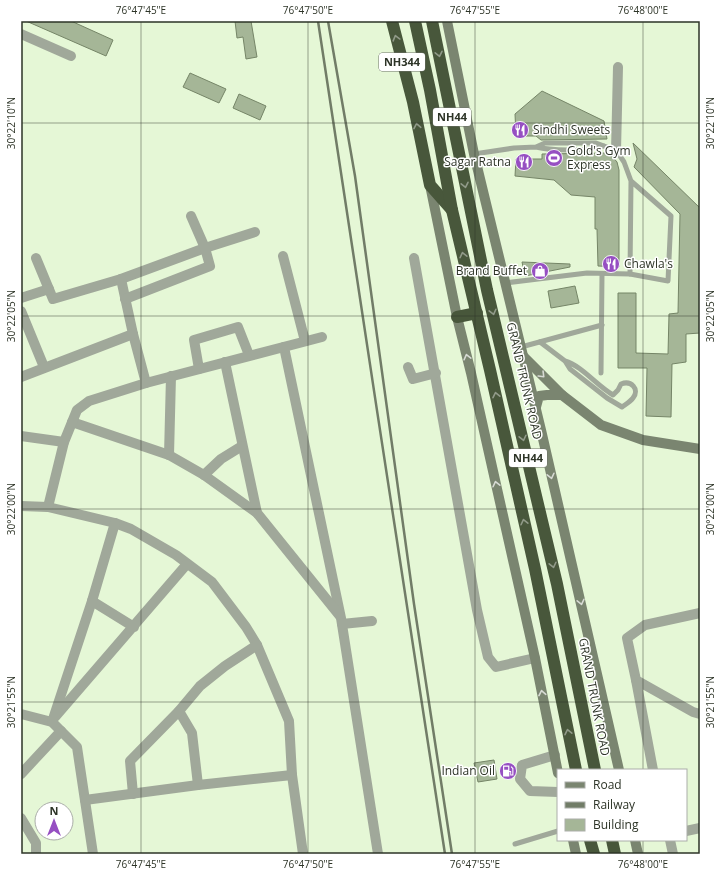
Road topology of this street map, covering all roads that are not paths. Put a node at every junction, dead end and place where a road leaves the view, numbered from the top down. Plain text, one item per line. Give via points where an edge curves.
1 (392, 21) edge
2 (415, 21) edge
3 (432, 21) edge
4 (447, 21) edge
5 (21, 34) edge
6 (71, 56) dead end
7 (618, 67) dead end
8 (473, 150) junction
9 (616, 151) junction
10 (631, 181) junction
11 (430, 185) junction
12 (452, 210) junction
13 (191, 216) dead end
14 (255, 232) dead end
15 (205, 248) junction
16 (284, 256) dead end
17 (36, 258) dead end
18 (414, 258) dead end
19 (602, 274) junction
20 (630, 274) junction
21 (121, 279) junction
22 (505, 282) junction
23 (49, 289) junction
24 (21, 298) edge
25 (125, 298) junction
26 (477, 313) junction
27 (457, 317) junction
28 (22, 318) edge
29 (602, 325) junction
30 (133, 334) junction
31 (322, 337) dead end
32 (305, 341) junction
33 (540, 342) junction
34 (284, 347) junction
35 (522, 352) junction
36 (249, 355) junction
37 (564, 361) junction
38 (225, 362) junction
39 (44, 367) junction
40 (408, 367) dead end
41 (199, 369) junction
42 (436, 373) junction
43 (601, 373) dead end
44 (171, 376) junction
45 (21, 377) edge
46 (146, 383) junction
47 (562, 395) junction
48 (536, 408) junction
49 (72, 422) junction
50 (21, 436) edge
51 (64, 442) junction
52 (242, 446) junction
53 (700, 449) edge
54 (169, 455) junction
55 (204, 475) junction
56 (21, 506) edge
57 (48, 507) junction
58 (257, 513) junction
59 (115, 523) junction
60 (187, 564) junction
61 (92, 601) junction
62 (700, 613) edge
63 (342, 621) junction
64 (372, 621) dead end
65 (134, 626) junction
66 (257, 645) junction
67 (535, 658) junction
68 (636, 680) junction
69 (179, 711) junction
70 (21, 714) edge
71 (700, 714) edge
72 (52, 722) junction
73 (61, 731) junction
74 (554, 755) junction
75 (557, 769) edge
76 (576, 769) edge
77 (595, 769) edge
78 (619, 769) edge
79 (653, 769) edge
80 (21, 774) edge
81 (292, 775) junction
82 (198, 785) junction
83 (557, 792) edge
84 (133, 794) junction
85 (85, 800) junction
86 (21, 818) edge
87 (700, 828) edge
88 (557, 831) edge
89 (687, 831) edge
90 (573, 841) edge
91 (590, 841) edge
92 (612, 841) edge
93 (635, 841) edge
94 (670, 841) edge
95 (515, 844) dead end
96 (36, 854) edge
97 (93, 854) edge
98 (303, 854) edge
99 (378, 854) edge
100 (576, 854) edge
101 (594, 854) edge
102 (615, 854) edge
103 (638, 854) edge
104 (673, 854) edge

11 -> 1 highway, NH344 via 413,102
2 - 12 highway, NH44
3 -> 77 highway, GRAND TRUNK ROAD / NH44 via 487,290 557,584
4 - 8 street
5 - 6 street
7 - 9 street
8 - 9 lane via 536,146 545,143 596,142
8 - 22 street
9 - 10 lane via 624,162
10 - 20 lane
10 - 20 lane via 671,216 668,281
11 - 12 highway, NH344
11 - 27 street
26 -> 12 highway, NH44
13 - 15 street
14 - 15 street
15 - 21 street
15 - 25 street via 210,266
16 - 32 street
17 - 23 street
18 - 42 street
19 - 20 lane
19 - 22 lane via 587,273
19 - 29 lane
21 - 23 street via 53,299
21 - 25 street
22 - 35 street
23 - 24 street
25 - 30 street
26 - 27 highway
76 -> 26 highway, NH44 via 535,569
67 -> 27 street
28 - 39 street
29 - 33 lane
29 - 43 lane
30 - 39 street
30 - 46 street
31 - 32 street
32 - 34 street
33 - 35 lane
33 - 37 lane
34 - 36 street
34 - 63 street
35 -> 47 street
35 - 48 street
36 - 38 street
36 - 41 street via 238,327 194,340
37 - 37 lane via 570,369 622,407 633,399 633,384 622,384 613,396 572,363
38 - 41 street
38 - 52 street
39 - 45 street
40 - 42 street via 413,379
41 - 44 street
42 - 67 street via 477,610 488,656 496,667
44 - 46 street
44 - 54 street
46 - 49 street via 89,401 77,410
47 - 48 street via 539,396
47 - 53 street via 601,425 643,440
48 -> 78 street
49 - 51 street
49 - 54 street
50 - 51 street
51 - 57 street
52 - 55 street via 221,459
52 - 58 street
54 - 55 street
55 - 58 street
56 - 57 street
57 - 59 street
58 - 63 street
59 - 60 street via 131,529
59 - 61 street
60 - 65 street
60 - 66 street via 212,582
61 - 65 street
61 - 72 street
62 - 68 street via 645,625 627,638
63 - 64 street
63 - 99 street
65 - 72 street
66 - 69 street via 200,686
66 - 81 street via 289,721
74 -> 67 street
68 - 71 street
68 - 79 street
69 - 82 street via 192,733
69 - 84 street via 130,761
70 - 72 street
72 - 73 street
73 - 80 street
73 - 85 street via 77,747
74 - 75 street
74 - 83 street via 522,765 520,779 530,791
81 - 82 street
81 - 98 street
82 - 84 street
84 - 85 street
85 - 97 street
86 - 96 street via 36,843
87 - 89 street
88 - 95 lane
90 - 100 street
91 - 101 highway
92 - 102 highway
93 - 103 street
94 - 104 street

